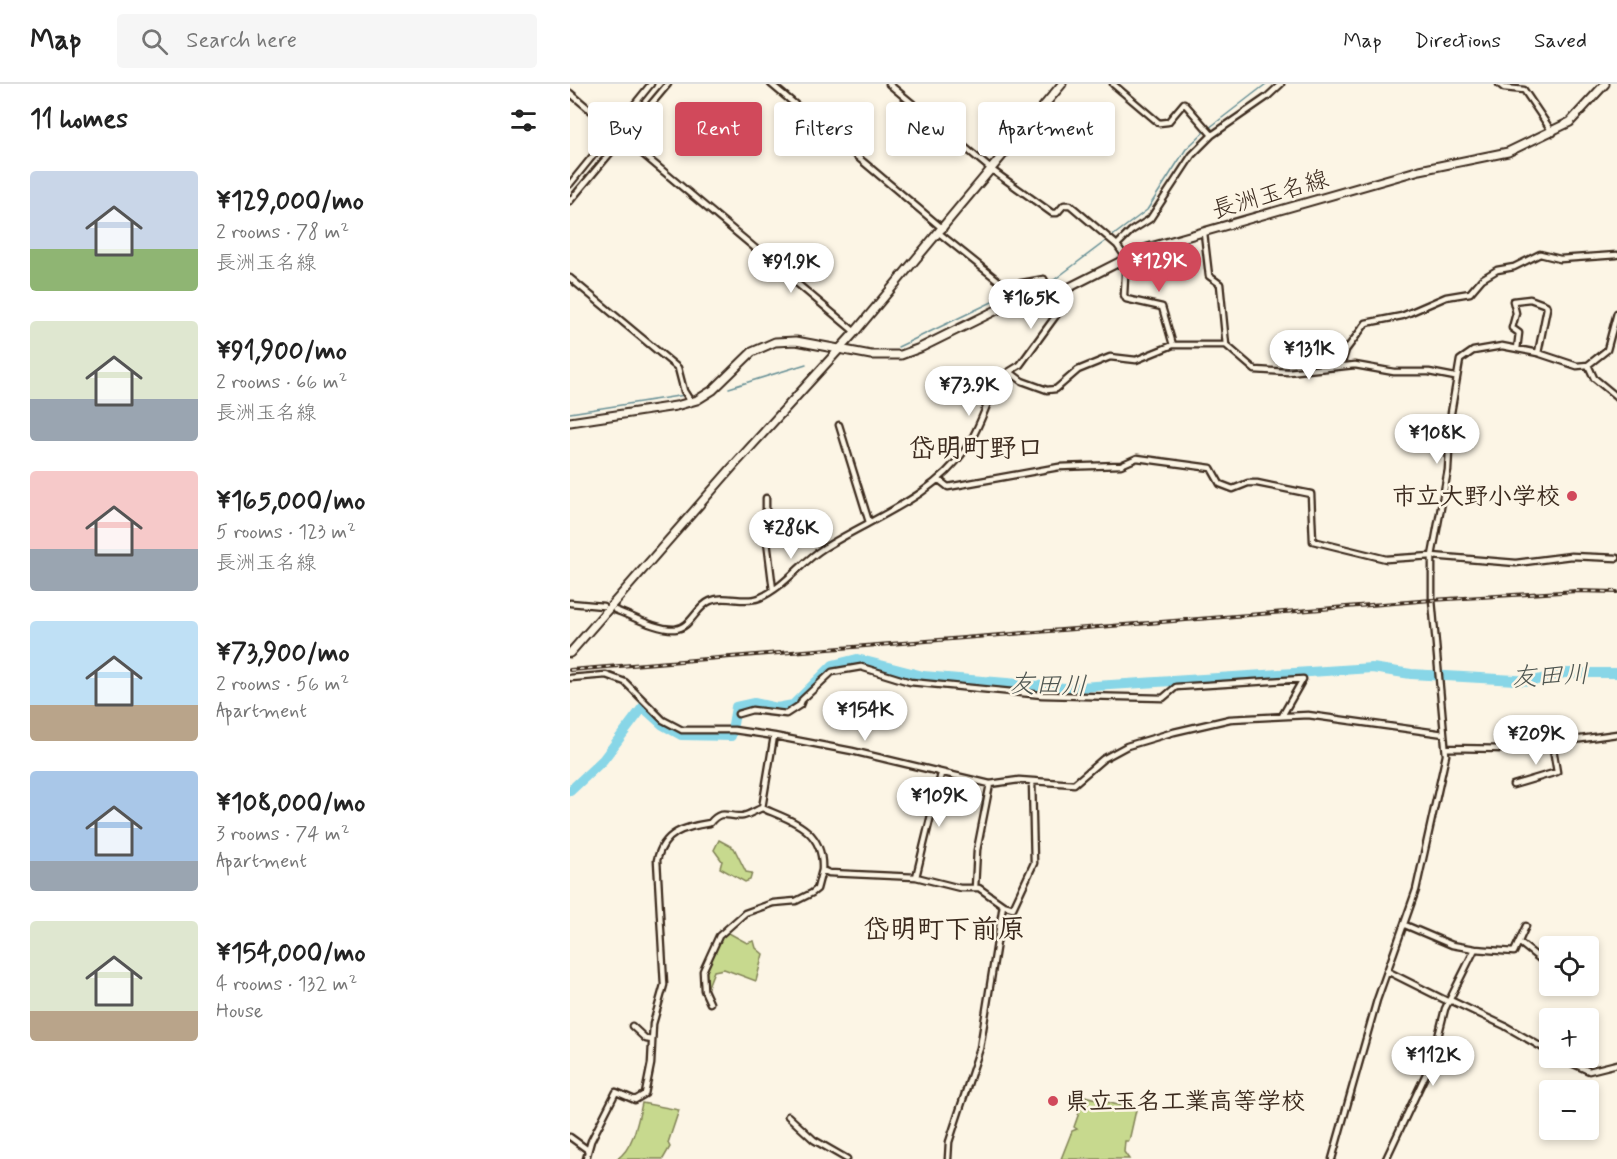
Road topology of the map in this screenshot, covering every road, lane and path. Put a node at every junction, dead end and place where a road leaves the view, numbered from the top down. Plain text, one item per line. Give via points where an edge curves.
1 (651, 84) edge
2 (668, 84) edge
3 (771, 84) edge
4 (889, 84) edge
5 (1062, 84) edge
6 (1113, 84) edge
7 (1281, 84) edge
8 (1499, 84) edge
9 (1605, 84) edge
10 (570, 93) edge
11 (637, 102) edge
12 (653, 102) edge
13 (588, 108) edge
14 (1209, 131) junction
15 (1553, 133) junction
16 (593, 156) edge
17 (608, 156) edge
18 (647, 156) edge
19 (992, 170) junction
20 (570, 184) edge
21 (570, 201) edge
22 (941, 231) junction
23 (1204, 233) junction
24 (1117, 245) junction
25 (1617, 255) edge
26 (1126, 258) junction
27 (570, 278) edge
28 (1049, 287) junction
29 (1617, 313) edge
30 (855, 332) junction
31 (1173, 345) junction
32 (1226, 345) junction
33 (840, 349) junction
34 (1517, 349) junction
35 (1538, 353) junction
36 (1341, 365) junction
37 (1588, 365) junction
38 (1010, 372) junction
39 (1455, 377) junction
40 (1617, 397) edge
41 (691, 402) junction
42 (570, 422) edge
43 (839, 425) dead end
44 (939, 480) junction
45 (766, 498) dead end
46 (869, 522) junction
47 (1432, 556) junction
48 (1617, 558) edge
49 (773, 590) junction
50 (570, 603) edge
51 (603, 606) dead end
52 (615, 610) dead end
53 (572, 651) edge
54 (570, 678) edge
55 (738, 714) dead end
56 (1282, 716) junction
57 (1444, 734) junction
58 (1617, 734) edge
59 (774, 736) junction
60 (1552, 743) junction
61 (1447, 748) junction
62 (941, 774) junction
63 (1032, 781) junction
64 (990, 784) junction
65 (1513, 785) dead end
66 (762, 808) junction
67 (822, 870) junction
68 (916, 877) junction
69 (975, 888) junction
70 (1003, 905) junction
71 (1405, 925) junction
72 (1527, 926) dead end
73 (1520, 943) junction
74 (1475, 949) junction
75 (1539, 958) edge
76 (1387, 971) junction
77 (1450, 1001) junction
78 (710, 1003) dead end
79 (632, 1026) dead end
80 (652, 1040) junction
81 (1539, 1046) edge
82 (1617, 1064) edge
83 (1582, 1068) edge
84 (788, 1116) dead end
85 (570, 1137) edge
86 (588, 1150) junction
87 (586, 1159) edge
88 (847, 1159) edge
89 (948, 1159) edge
90 (1332, 1159) edge
91 (1386, 1159) edge

1 - 11 street
2 - 12 street
3 - 22 street
4 - 19 street
5 - 19 main road
6 - 14 street via 1159,123 1168,122 1184,103
7 - 14 street via 1267,98
8 - 15 street via 1524,90
9 - 15 main road, 長洲玉名線 via 1570,122
10 - 13 street
14 - 24 street via 1150,219
15 - 23 main road, 長洲玉名線 via 1494,157 1420,170
16 - 20 street
17 - 21 street
18 - 30 street
19 - 22 main road
19 - 24 street via 1052,213 1070,205
22 - 28 street via 1005,286 1044,279
22 - 30 main road
23 - 26 main road, 長洲玉名線 via 1147,248
23 - 32 street via 1209,276 1220,284
24 - 26 street
25 - 36 street via 1560,259 1540,254 1514,267 1497,270 1470,293 1446,297 1402,316 1366,323 1346,350
26 - 28 main road, 長洲玉名線 via 1070,287
26 - 31 street via 1124,295 1162,307
27 - 41 street via 678,368
28 - 33 main road, 長洲玉名線 via 901,355
28 - 38 street via 1063,306 1020,365
29 - 37 street via 1607,350
30 - 33 main road
31 - 32 street
31 - 38 street via 1136,360 1110,357 1091,363 1056,389 1038,388
32 - 36 street via 1255,370 1288,372
33 - 41 main road, 長洲玉名線 via 796,341 775,342 752,352 713,390
33 - 53 main road
34 - 35 street
34 - 35 street via 1520,337 1512,328 1516,313 1513,301 1530,299 1547,308
34 - 39 street via 1502,346 1473,351 1460,360
35 - 37 street via 1577,366
36 - 39 street
37 - 40 street via 1594,378
38 - 44 street via 996,384 965,449
39 - 47 street via 1448,470
41 - 42 main road, 長洲玉名線
43 - 46 street
44 - 46 street
44 - 47 street via 948,487 1059,467 1121,465 1137,458 1211,468 1224,487 1233,489 1257,483 1311,494 1316,543 1386,559
45 - 49 street
46 - 49 street via 822,549
47 - 48 street via 1516,562 1571,556
47 - 57 street
49 - 52 street via 756,599 711,600 677,629
50 - 51 street
54 - 59 street via 606,675 625,682 677,729 733,730
55 - 56 street via 752,710 786,714 832,672 861,667 910,682 1042,695 1163,698 1176,687 1303,679
56 - 57 street via 1323,716
56 - 63 street via 1230,719 1143,740 1112,753 1074,784
57 - 61 street
58 - 60 street
59 - 62 street
59 - 66 street
60 - 61 street
60 - 65 street via 1557,772
61 - 71 street via 1421,873
62 - 64 street
62 - 68 street
63 - 64 street
63 - 70 street via 1034,863 1013,908
64 - 69 street via 977,850
66 - 67 street via 799,822 809,832 823,859
66 - 80 street via 740,817 716,815 710,823 679,829 660,846 656,871 664,985
67 - 68 street
67 - 78 street via 818,889 812,893 796,901 773,903 745,913 718,936 703,970 704,990
68 - 69 street
69 - 70 street via 993,895
70 - 89 street via 980,1048 948,1142
71 - 74 street via 1452,945
71 - 76 street
72 - 73 street
73 - 74 street via 1511,953
73 - 75 street
74 - 77 street
76 - 77 street
76 - 90 street
77 - 81 street
77 - 91 street via 1432,1061
79 - 80 street
80 - 86 street via 645,1094 635,1100 616,1092
82 - 83 street via 1589,1071
84 - 88 street via 814,1140
85 - 86 street
86 - 87 street

